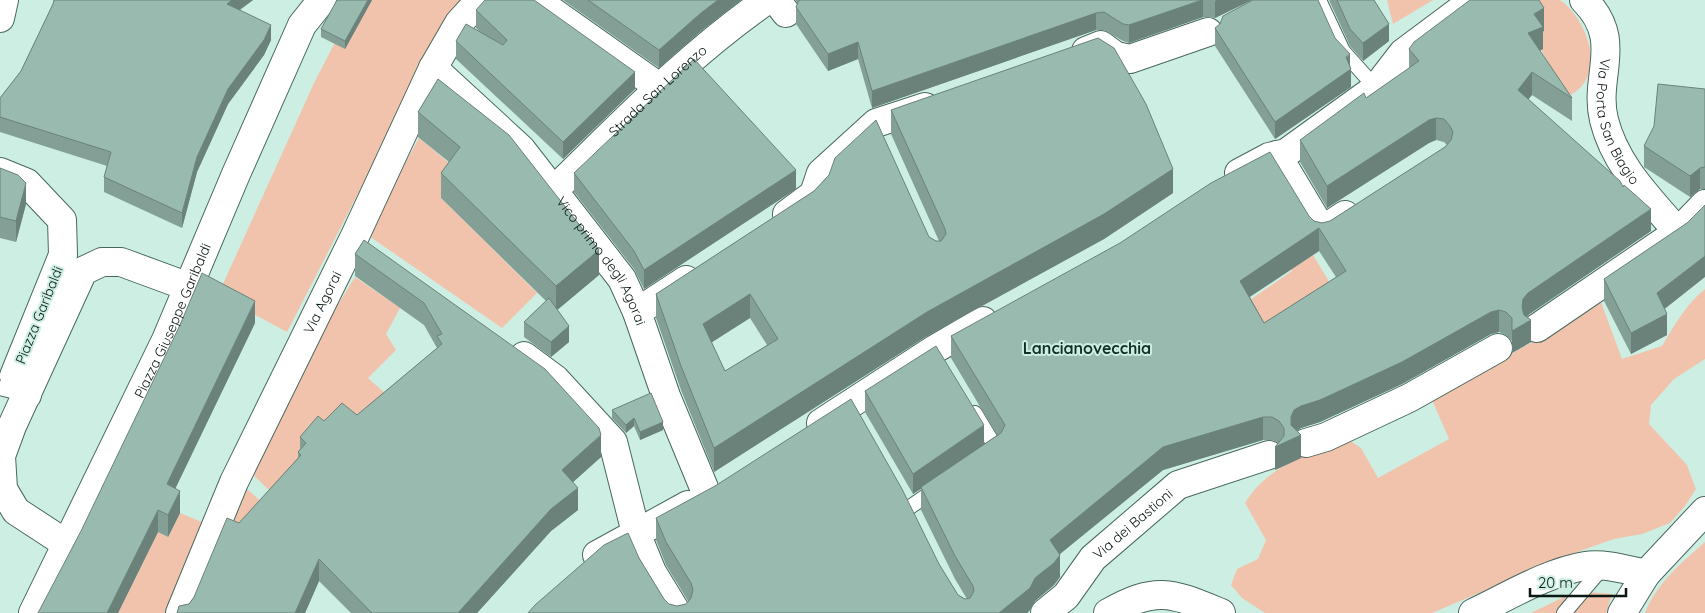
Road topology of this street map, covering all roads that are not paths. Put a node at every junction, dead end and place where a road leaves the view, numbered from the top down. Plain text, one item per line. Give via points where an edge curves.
1 (4, 0) edge
2 (322, 0) edge
3 (480, 0) edge
4 (536, 0) edge
5 (1320, 0) edge
6 (1474, 0) edge
7 (1584, 0) edge
8 (776, 4) edge
9 (733, 10) edge
10 (301, 12) edge
11 (0, 18) edge
12 (1213, 30) dead end
13 (1064, 58) edge
14 (433, 68) junction
15 (659, 88) junction
16 (1376, 88) junction
17 (951, 98) edge
18 (1282, 154) junction
19 (0, 172) edge
20 (1219, 183) edge
21 (555, 189) junction
22 (1363, 204) edge
23 (1705, 204) edge
24 (770, 225) edge
25 (1678, 232) junction
26 (355, 236) junction
27 (378, 252) edge
28 (704, 268) edge
29 (189, 287) junction
30 (1008, 308) edge
31 (637, 312) junction
32 (1537, 328) dead end
33 (503, 341) edge
34 (1498, 348) dead end
35 (0, 388) edge
36 (27, 395) junction
37 (965, 398) edge
38 (801, 436) edge
39 (1306, 443) dead end
40 (1269, 455) dead end
41 (980, 458) edge
42 (730, 480) edge
43 (949, 480) edge
44 (707, 494) junction
45 (910, 507) edge
46 (1705, 511) edge
47 (636, 533) junction
48 (68, 545) junction
49 (1603, 567) junction
50 (575, 573) edge
51 (1646, 574) junction
52 (33, 613) edge
53 (180, 613) edge
54 (677, 613) edge
55 (1045, 613) edge
56 (1108, 613) edge
57 (1221, 613) edge
58 (1473, 613) edge
59 (1564, 613) edge
60 (1622, 613) edge

1 - 11 street
2 - 10 street
3 - 14 street, Via Agorai via 459,23
4 - 15 street
5 - 16 lane via 1343,51
6 - 16 street via 1403,53
7 - 25 street, Via Porta San Biagio via 1598,14 1606,42 1604,122 1618,156
8 - 9 street, Strada San Lorenzo
9 - 15 street, Strada San Lorenzo
10 - 29 street, Piazza Giuseppe Garibaldi
12 - 13 street via 1130,59 1116,56 1101,45
14 - 21 street, Vico primo degli Agorai via 521,148
14 - 26 street, Via Agorai
15 - 21 street, Strada San Lorenzo
16 - 18 street
17 - 24 street via 880,132 821,172 814,194
18 - 20 street via 1269,157
18 - 22 street via 1322,230
19 - 36 street, Piazza Garibaldi via 27,183 62,220 64,255 14,376
21 - 31 street, Vico primo degli Agorai via 622,279
23 - 25 street
25 - 32 street
26 - 27 street
26 - 53 street, Via Agorai via 234,482
28 - 31 street
29 - 36 street, Piazza Garibaldi via 121,262 102,262 83,271
29 - 48 street, Piazza Giuseppe Garibaldi
30 - 38 street via 970,319 937,353 853,409
31 - 44 street, Vico primo degli Agorai via 666,396
33 - 47 street via 555,379 613,442
34 - 39 street via 1409,398 1326,437
35 - 36 lane
36 - 48 street, Piazza Garibaldi via 2,456 3,489 16,511
37 - 41 lane via 996,448
40 - 55 street, Via dei Bastioni via 1178,485 1093,558 1066,596
42 - 44 street
43 - 45 lane
44 - 47 street
46 - 51 street
47 - 50 street via 595,556
47 - 54 street via 652,572
48 - 52 street, Piazza Giuseppe Garibaldi
49 - 51 street
49 - 58 street via 1585,566 1552,577
49 - 59 lane
51 - 60 street
56 - 57 street via 1127,602 1152,594 1169,594

